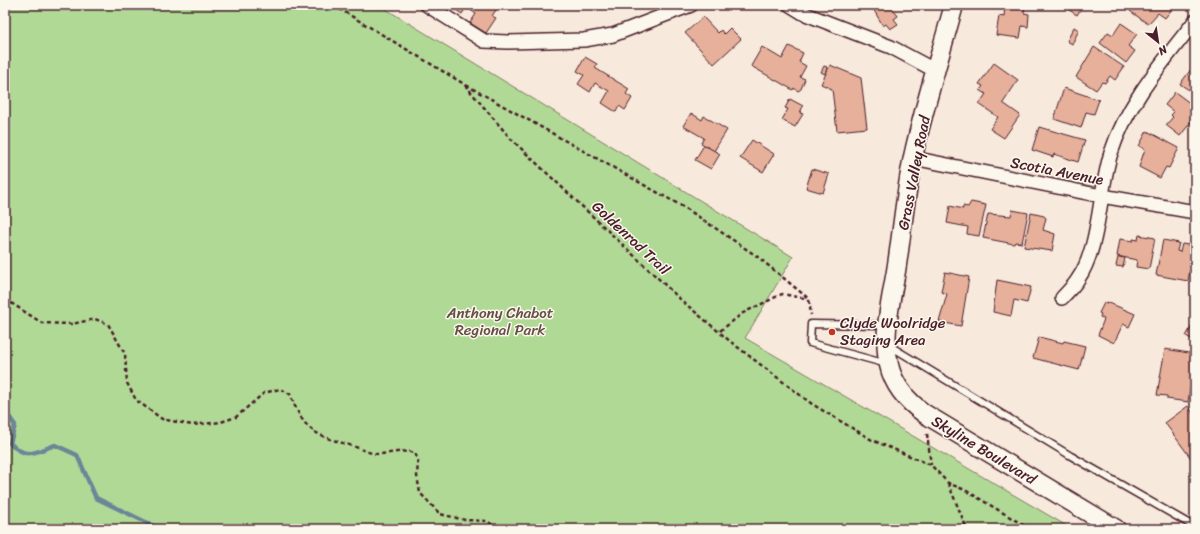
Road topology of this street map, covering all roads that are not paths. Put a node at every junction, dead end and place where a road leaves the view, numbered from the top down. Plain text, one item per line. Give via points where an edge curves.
1 (427, 5) edge
2 (691, 5) edge
3 (790, 5) edge
4 (954, 5) edge
5 (1195, 21) edge
6 (936, 71) junction
7 (913, 158) junction
8 (1102, 196) junction
9 (1195, 212) edge
10 (1062, 298) dead end
11 (888, 324) junction
12 (886, 343) junction
13 (888, 364) junction
14 (1195, 527) edge
15 (1116, 529) edge

1 - 2 street via 484,41 508,42 584,40 613,35
3 - 6 street via 803,13 891,47
4 - 6 main road, Grass Valley Road
5 - 8 street via 1163,61 1128,112 1110,154
6 - 7 main road, Grass Valley Road
7 - 8 street, Scotia Avenue
7 - 11 main road, Grass Valley Road
8 - 9 street, Scotia Avenue
8 - 10 street via 1092,248 1079,278
11 - 12 main road, Grass Valley Road
11 - 13 lane via 812,324 810,344
12 - 13 main road, Skyline Boulevard
12 - 14 lane via 1071,456
13 - 15 main road, Skyline Boulevard via 893,379 912,405

